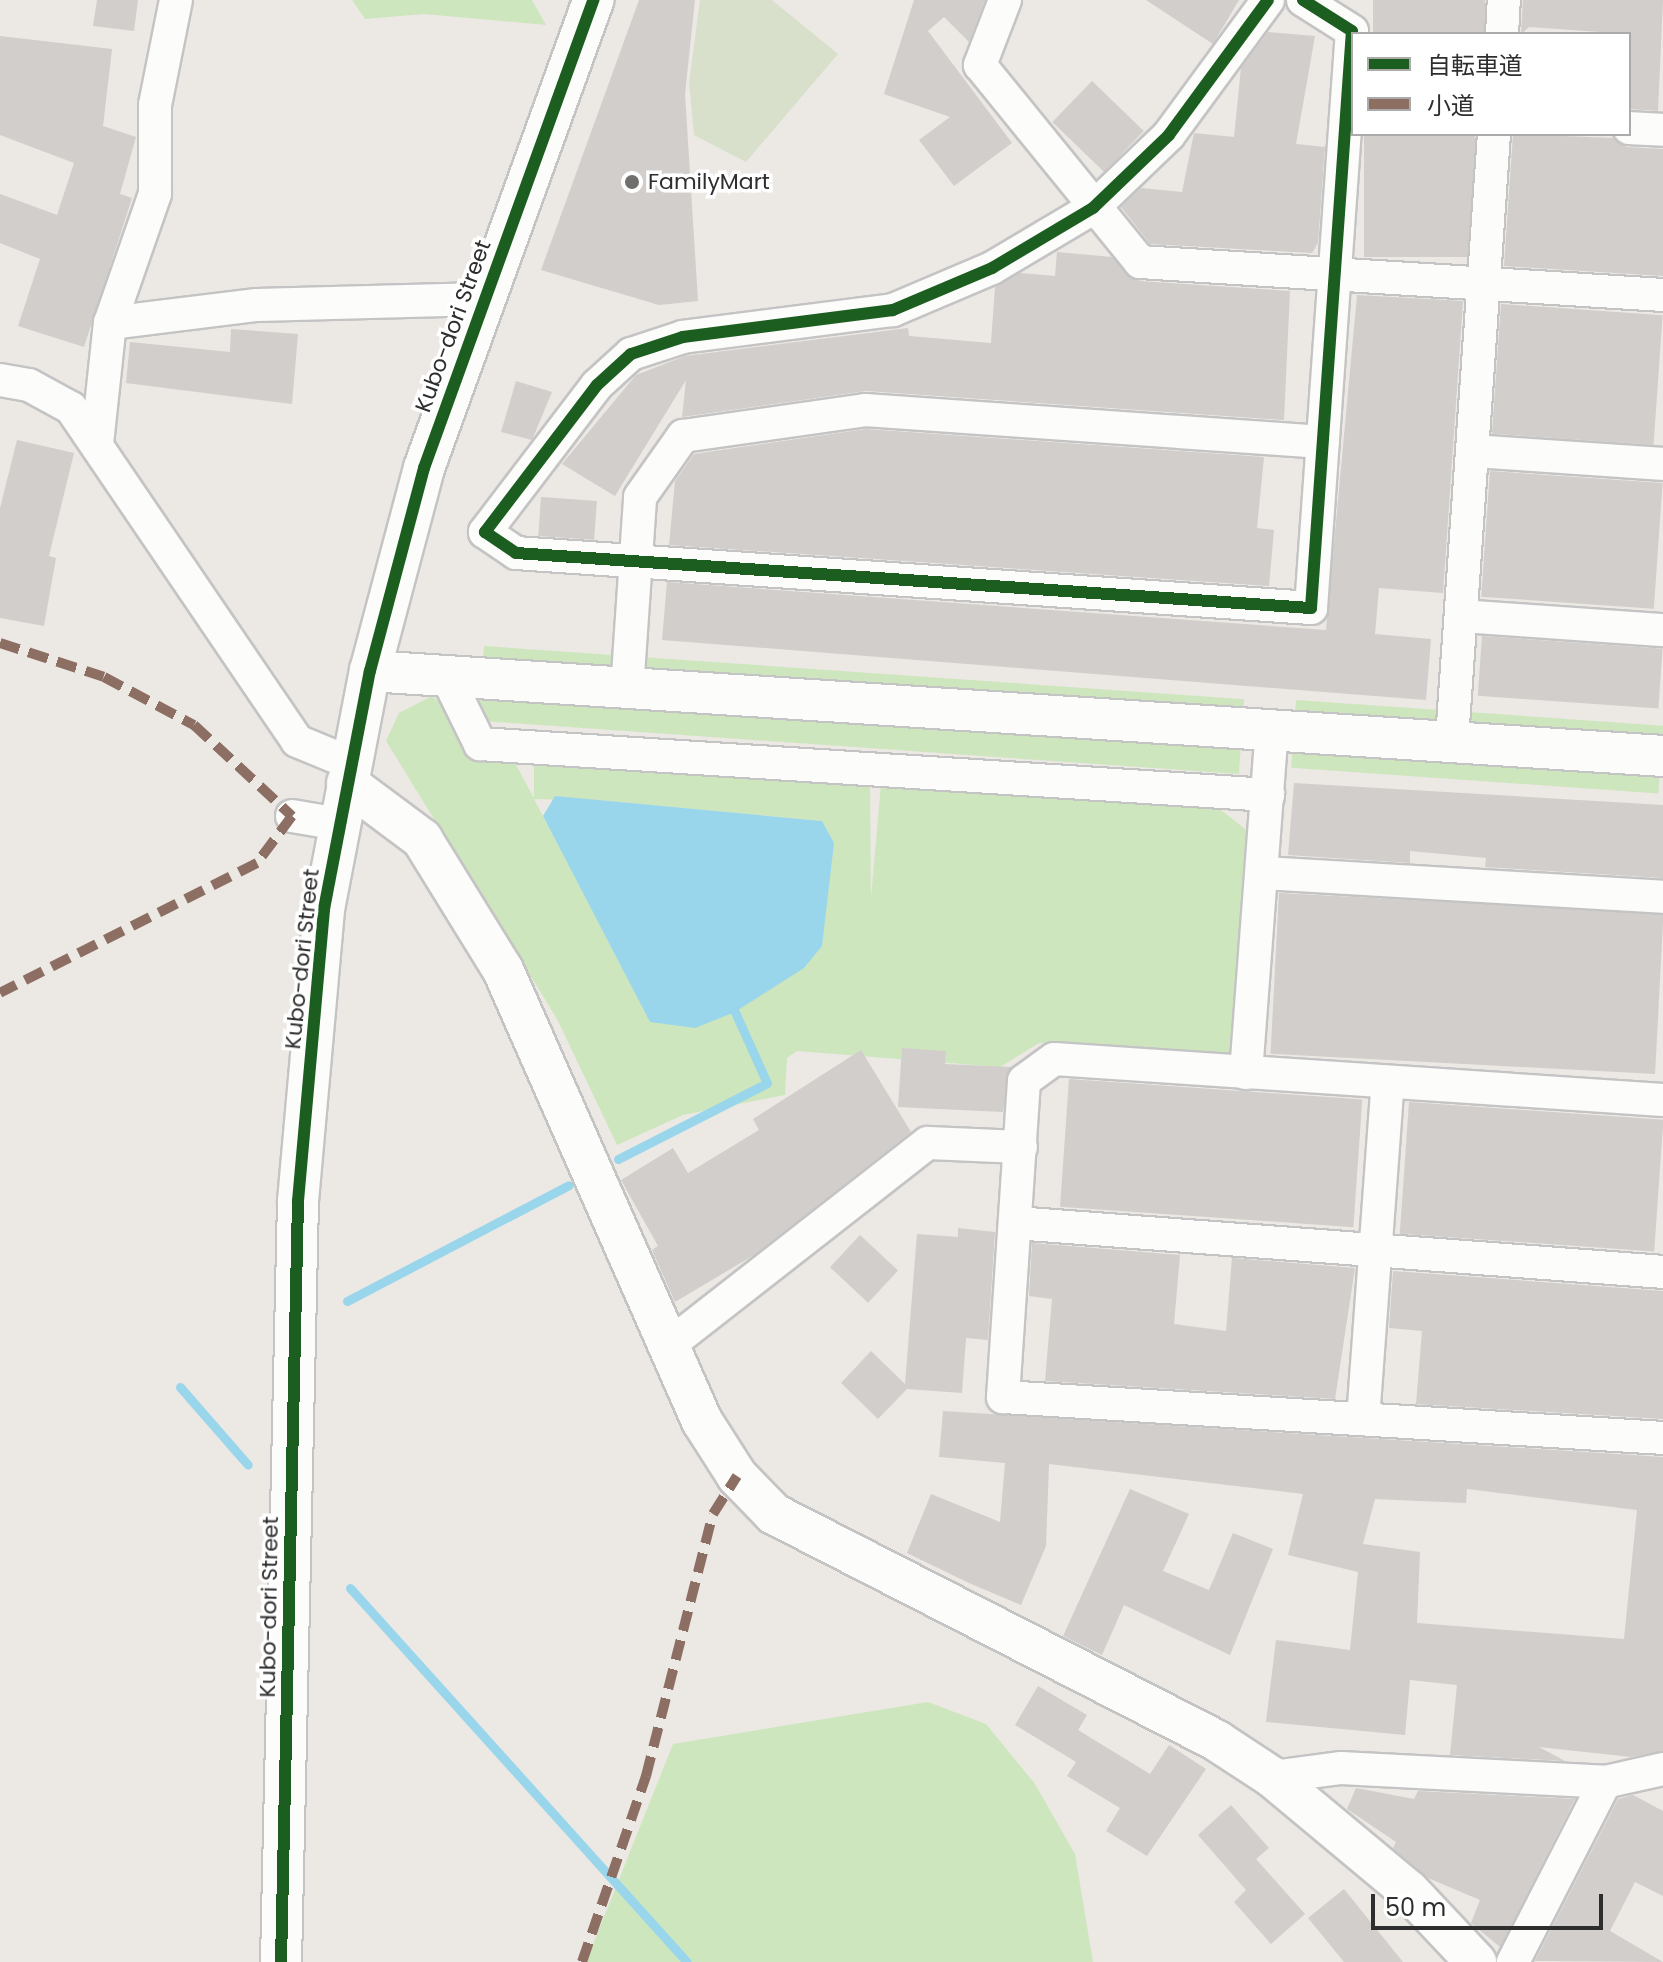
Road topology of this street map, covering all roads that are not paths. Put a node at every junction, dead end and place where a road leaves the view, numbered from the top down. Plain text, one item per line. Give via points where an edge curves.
1 (176, 0) edge
2 (593, 0) edge
3 (1005, 0) edge
4 (1268, 0) edge
5 (1303, 0) edge
6 (1504, 0) edge
7 (1352, 32) edge
8 (1502, 32) edge
9 (1351, 45) edge
10 (1631, 128) edge
11 (1663, 130) edge
12 (1494, 136) edge
13 (1093, 208) junction
14 (1334, 275) junction
15 (1483, 283) junction
16 (1663, 295) edge
17 (483, 299) junction
18 (110, 323) junction
19 (0, 380) edge
20 (1323, 442) junction
21 (97, 444) junction
22 (1473, 451) junction
23 (1663, 464) edge
24 (637, 562) junction
25 (1461, 616) junction
26 (1663, 630) edge
27 (370, 671) junction
28 (447, 677) junction
29 (627, 690) junction
30 (1272, 727) junction
31 (1452, 739) junction
32 (1663, 756) edge
33 (348, 773) junction
34 (1268, 795) junction
35 (292, 816) dead end
36 (339, 824) junction
37 (1263, 873) junction
38 (1663, 897) edge
39 (1246, 1073) junction
40 (1388, 1082) junction
41 (1663, 1100) edge
42 (1021, 1147) junction
43 (1015, 1223) junction
44 (1373, 1250) junction
45 (1663, 1272) edge
46 (669, 1345) junction
47 (1363, 1419) junction
48 (1663, 1438) edge
49 (1663, 1769) edge
50 (1272, 1777) junction
51 (1605, 1782) junction
52 (281, 1962) edge
53 (1476, 1962) edge
54 (1513, 1962) edge

1 - 18 street via 155,105 155,194
2 - 17 street, Kubo-dori Street
3 - 13 street via 980,65
4 - 13 street via 1169,135
5 - 7 street
6 - 8 street
9 - 14 street
10 - 11 street
12 - 15 street
13 - 14 street via 1140,262
13 - 24 street via 992,268 893,310 683,337 631,354 597,385 485,532 516,553
14 - 15 street
14 - 20 street
15 - 16 street
15 - 22 street
17 - 18 street via 257,305
17 - 27 street, Kubo-dori Street via 424,468
18 - 21 street
19 - 21 street via 29,385 71,408
20 - 24 street via 865,410 683,436 640,497
20 - 24 street via 1311,608
21 - 33 street via 297,741
22 - 23 street
22 - 25 street
24 - 29 street
25 - 26 street
25 - 31 street
27 - 28 street
27 - 33 street, Kubo-dori Street
28 - 29 street
28 - 34 street via 480,744
29 - 30 street
30 - 31 street
30 - 34 street
31 - 32 street
33 - 36 street, Kubo-dori Street
33 - 46 street via 422,839 503,970
34 - 37 street
35 - 36 street
36 - 52 street, Kubo-dori Street via 324,909 298,1201
37 - 38 street
37 - 39 street
39 - 40 street
39 - 42 street via 1054,1059 1024,1081
40 - 41 street
40 - 44 street
42 - 43 street
42 - 46 street via 928,1143
43 - 44 street
43 - 47 street via 1003,1397
44 - 45 street
44 - 47 street
46 - 50 street via 702,1421 737,1476 774,1514 1110,1684
47 - 48 street
49 - 51 street
50 - 51 street via 1341,1768
50 - 53 street via 1409,1891
51 - 54 street

